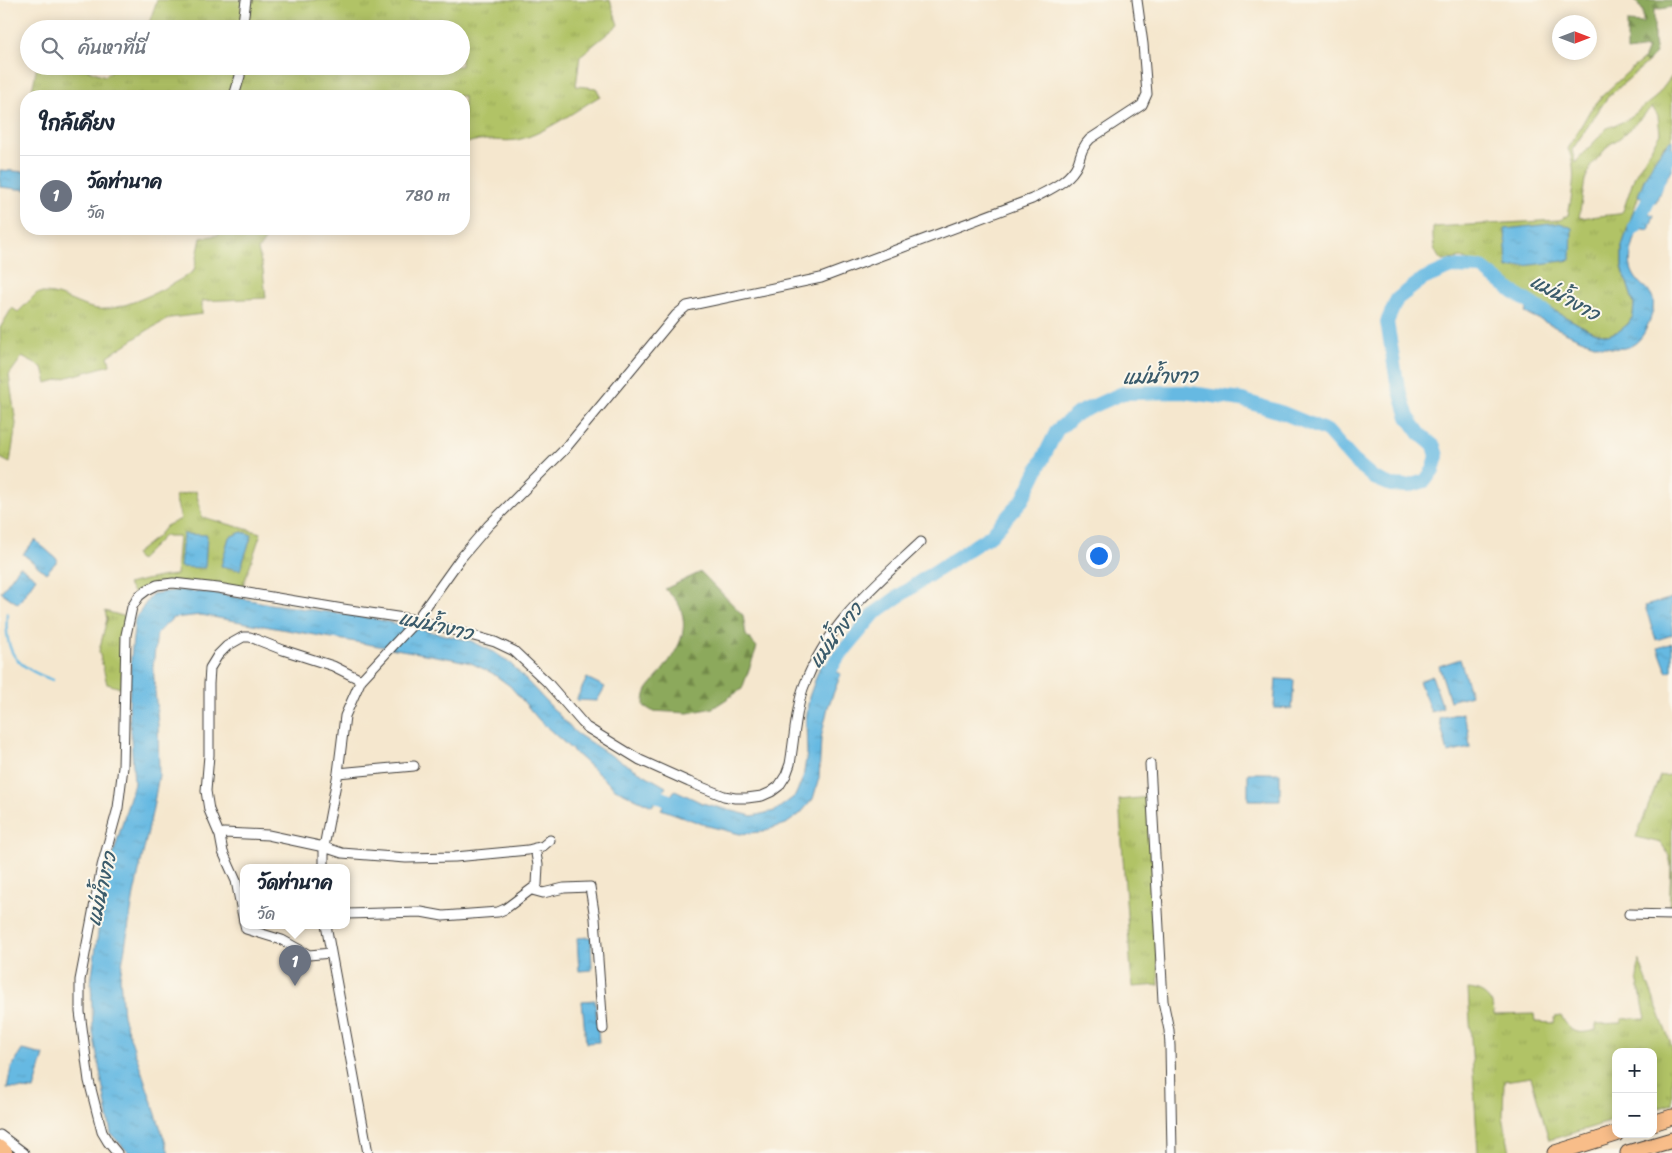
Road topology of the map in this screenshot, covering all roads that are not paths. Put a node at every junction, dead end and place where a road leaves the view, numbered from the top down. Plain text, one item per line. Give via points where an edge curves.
1 (246, 0) edge
2 (1137, 0) edge
3 (243, 20) edge
4 (240, 75) edge
5 (236, 90) edge
6 (921, 542) dead end
7 (416, 621) junction
8 (361, 680) junction
9 (1150, 764) dead end
10 (414, 766) dead end
11 (338, 773) junction
12 (220, 836) junction
13 (550, 840) dead end
14 (324, 847) junction
15 (535, 848) junction
16 (324, 864) edge
17 (532, 890) junction
18 (240, 902) edge
19 (350, 914) edge
20 (1629, 914) dead end
21 (1672, 915) edge
22 (246, 929) edge
23 (327, 929) edge
24 (331, 953) junction
25 (602, 1029) dead end
26 (1672, 1117) edge
27 (1657, 1122) edge
28 (0, 1134) edge
29 (1612, 1135) edge
30 (1672, 1140) edge
31 (24, 1153) edge
32 (117, 1153) edge
33 (368, 1153) edge
34 (1172, 1153) edge
35 (1555, 1153) edge
36 (1628, 1153) edge

1 - 3 street
2 - 7 street via 1146,100 1090,139 1071,174 1032,199 822,278 687,306 565,448 488,526
4 - 5 street
6 - 7 street via 859,600 826,641 802,692 786,775 779,786 762,796 724,796 640,760 580,722 559,694 507,647
7 - 8 street
7 - 32 street via 173,583 147,590 132,608 126,635 124,767 118,808 102,866 79,997 89,1081 102,1132
8 - 11 street via 345,716
8 - 12 street via 333,666 250,637 243,637 218,655 210,668 206,791 209,810
9 - 34 street via 1162,992 1170,1046
10 - 11 street
11 - 14 street
12 - 14 street via 224,833 268,835
12 - 18 street
13 - 15 street
14 - 15 street via 342,853 406,858 455,857
14 - 16 street
15 - 17 street via 538,879
17 - 19 street via 498,912 443,916 422,912
17 - 25 street via 544,894 564,888 590,887
20 - 21 street
22 - 24 street via 282,940 309,955
23 - 24 street
24 - 33 street
26 - 27 highway
28 - 31 street
29 - 35 highway
30 - 36 highway

